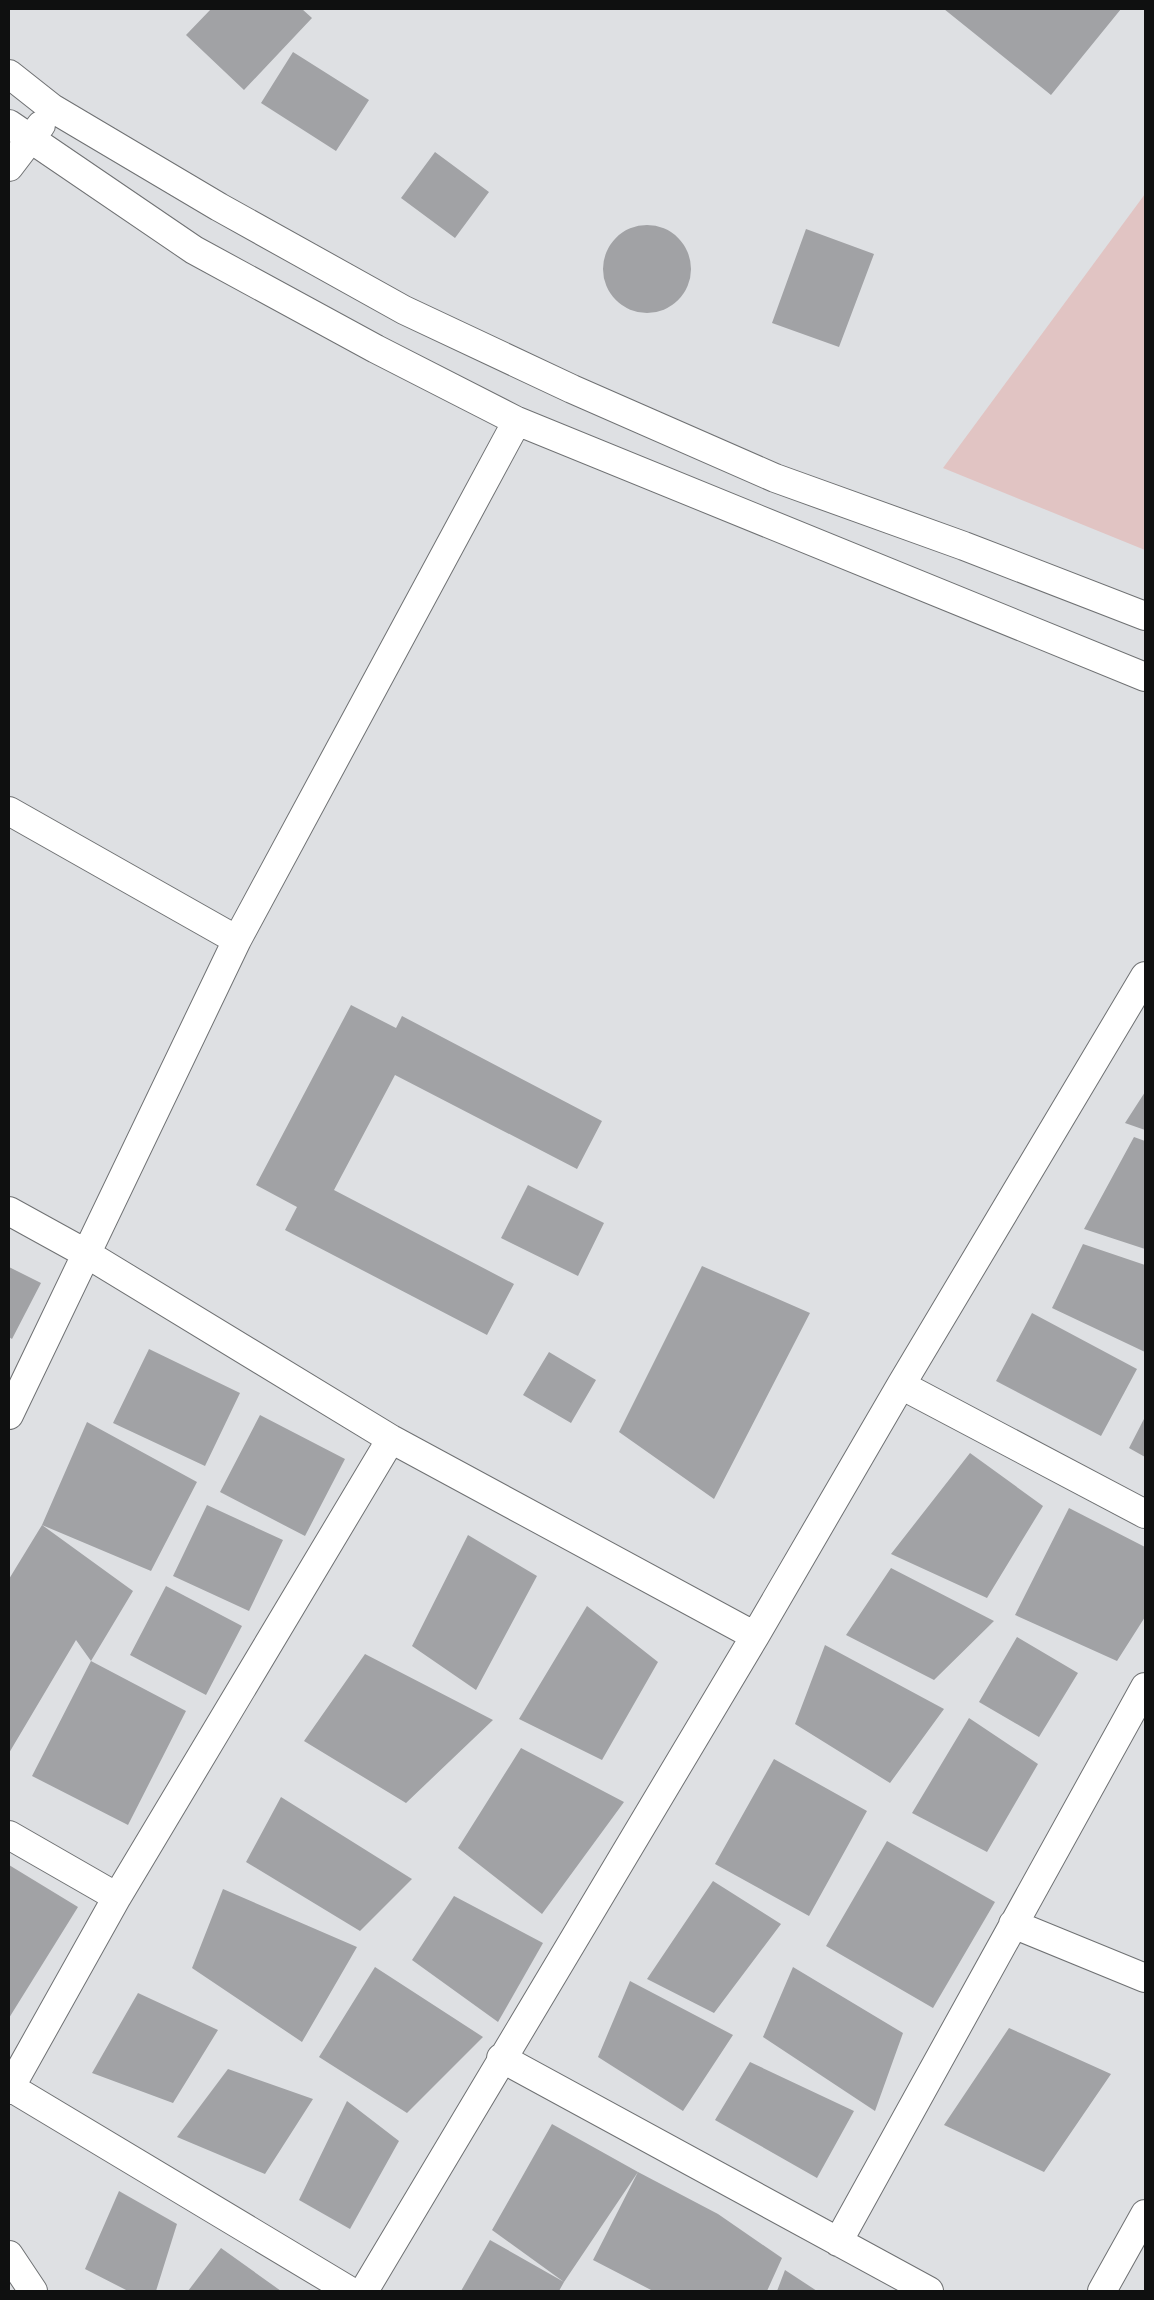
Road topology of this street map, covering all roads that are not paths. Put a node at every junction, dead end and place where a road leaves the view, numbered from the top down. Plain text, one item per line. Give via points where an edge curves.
1 (9, 74) edge
2 (52, 108) junction
3 (9, 124) edge
4 (31, 140) junction
5 (9, 167) edge
6 (517, 421) junction
7 (1145, 616) edge
8 (1145, 677) edge
9 (9, 811) edge
10 (238, 940) junction
11 (1145, 976) edge
12 (9, 1211) edge
13 (87, 1254) junction
14 (901, 1385) junction
15 (9, 1415) edge
16 (391, 1439) junction
17 (1145, 1514) edge
18 (755, 1636) junction
19 (1145, 1686) edge
20 (9, 1835) edge
21 (117, 1897) junction
22 (1013, 1924) junction
23 (1145, 1978) edge
24 (501, 2058) junction
25 (10, 2088) edge
26 (1145, 2215) edge
27 (838, 2242) junction
28 (9, 2255) edge
29 (33, 2291) edge
30 (350, 2291) edge
31 (364, 2291) edge
32 (929, 2291) edge
33 (1102, 2291) edge

1 - 2 street
2 - 4 street
2 - 7 street via 219,207 404,310 572,390 775,478
3 - 4 street
4 - 5 street
4 - 6 street via 194,250
6 - 8 street
6 - 10 street
9 - 10 street
10 - 13 street
11 - 14 street
12 - 13 street
13 - 15 street
13 - 16 street
14 - 17 street
14 - 18 street
16 - 18 street
16 - 21 street
18 - 24 street
19 - 22 street
20 - 21 street
21 - 25 street
22 - 23 street
22 - 27 street
24 - 27 street
24 - 31 street
25 - 30 street
26 - 33 street
27 - 32 street
28 - 29 street

